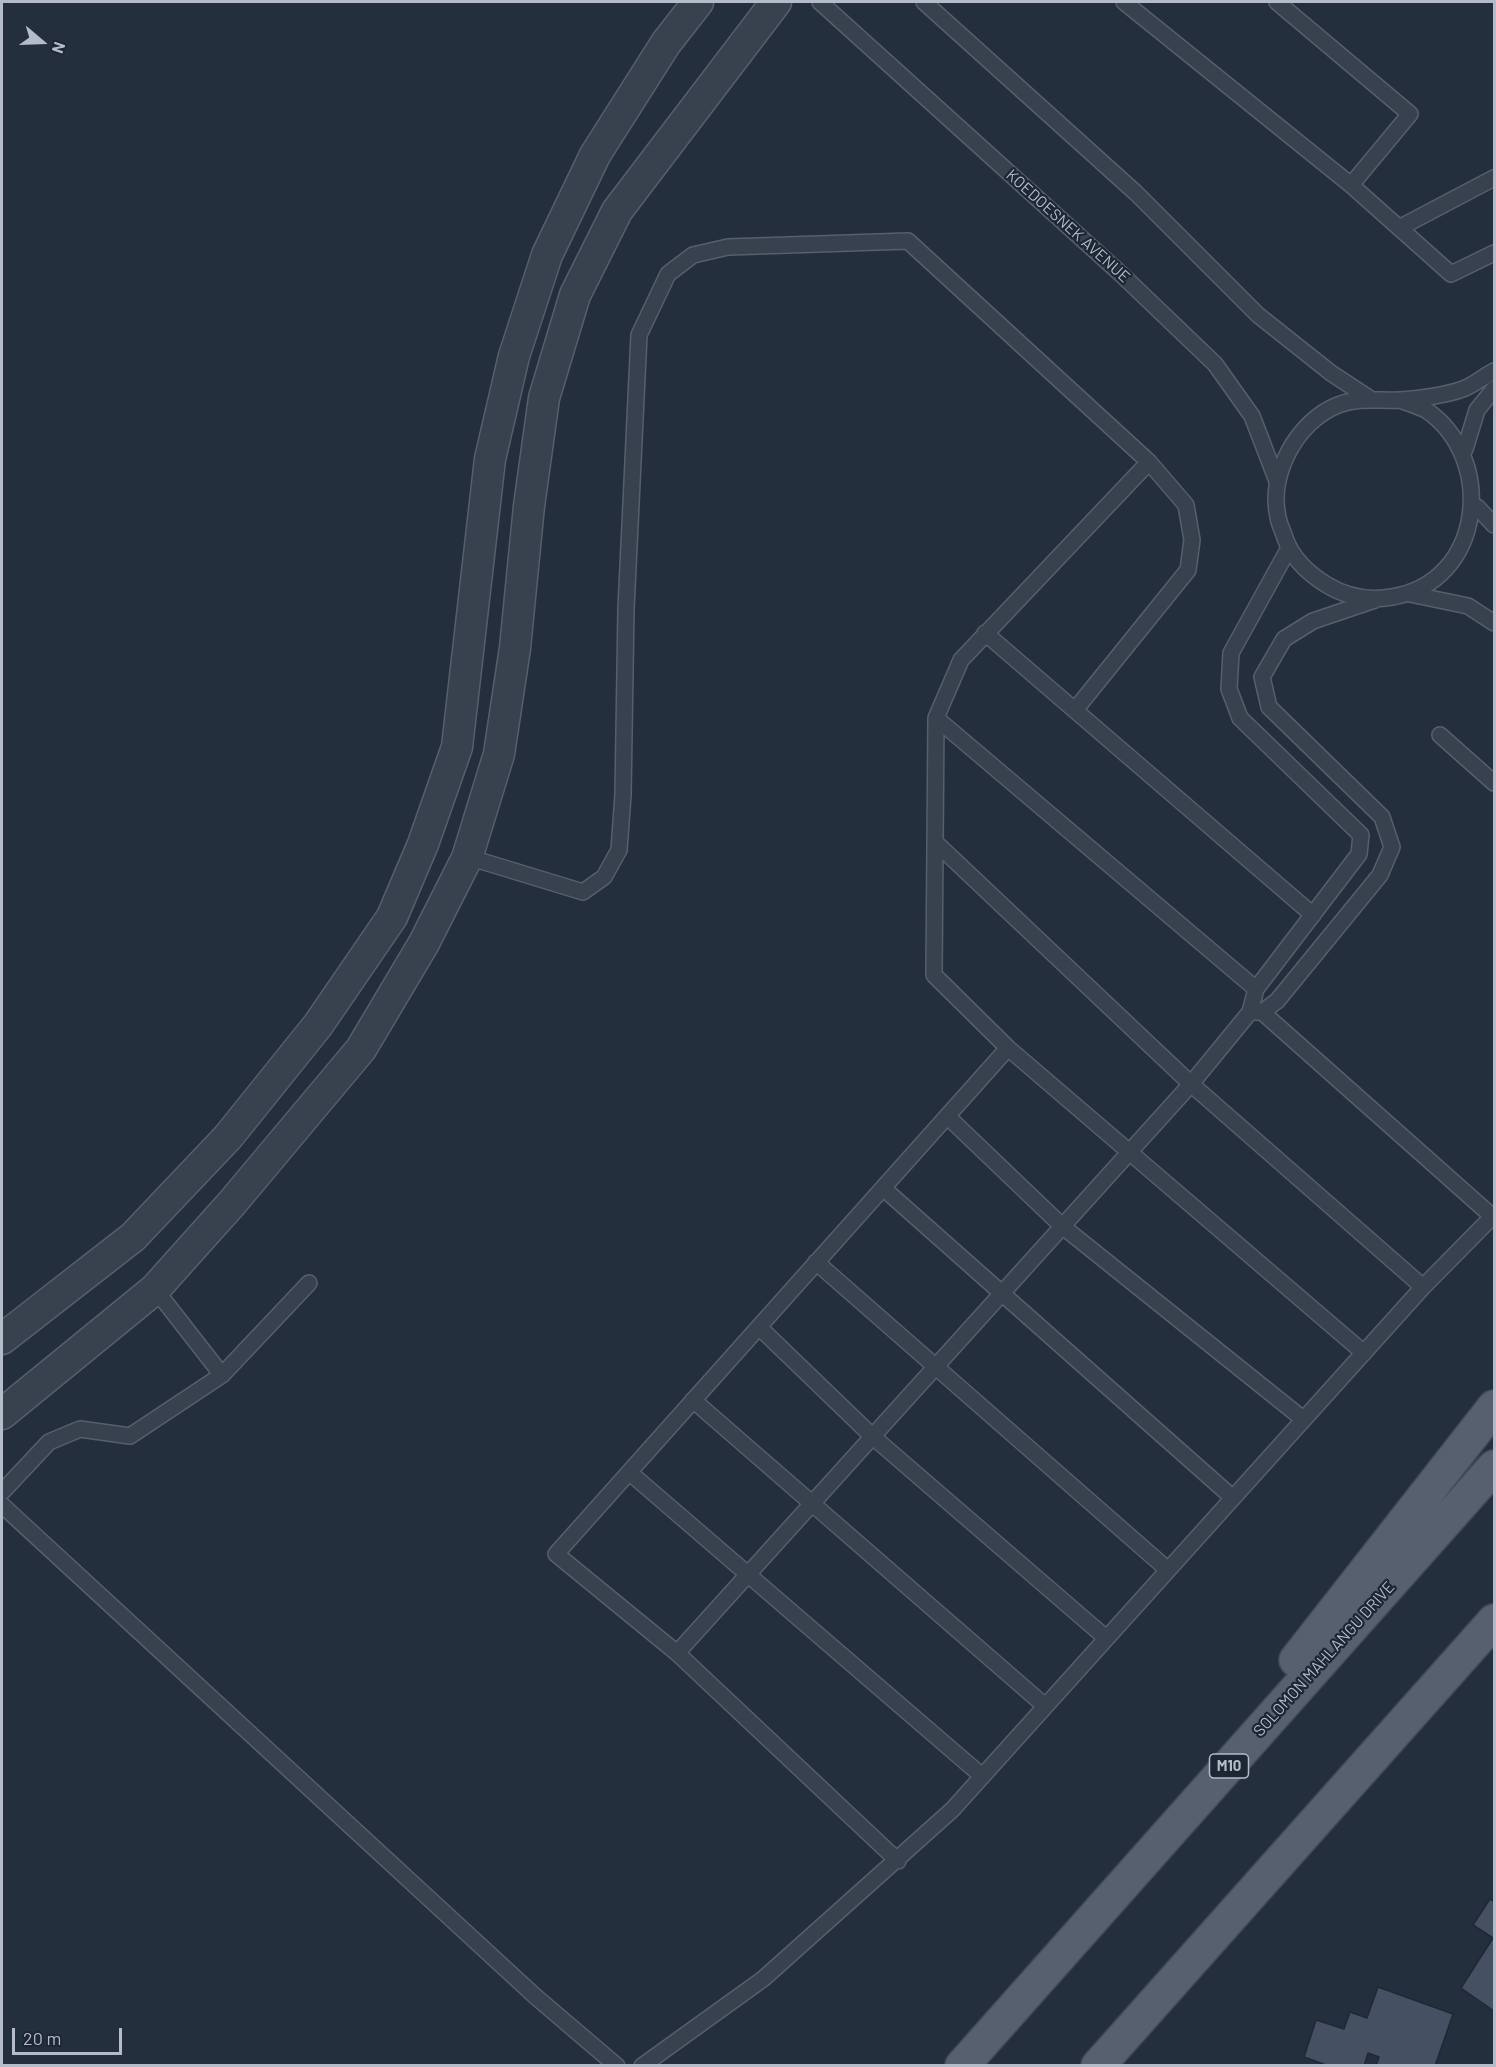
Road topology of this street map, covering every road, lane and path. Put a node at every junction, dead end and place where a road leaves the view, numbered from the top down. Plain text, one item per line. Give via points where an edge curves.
1 (698, 2) edge
2 (776, 2) edge
3 (820, 2) edge
4 (924, 2) edge
5 (1124, 2) edge
6 (1277, 2) edge
7 (1494, 178) edge
8 (1351, 185) junction
9 (1399, 228) junction
10 (1494, 253) edge
11 (1494, 371) edge
12 (1494, 388) edge
13 (1369, 398) junction
14 (1400, 400) junction
15 (1465, 449) junction
16 (1149, 462) junction
17 (1277, 481) junction
18 (1477, 507) junction
19 (1494, 525) edge
20 (1289, 548) junction
21 (1410, 594) junction
22 (1375, 600) junction
23 (1494, 623) edge
24 (985, 633) junction
25 (1075, 710) junction
26 (936, 718) junction
27 (1440, 735) dead end
28 (1494, 783) edge
29 (934, 842) junction
30 (468, 856) junction
31 (1313, 915) junction
32 (1256, 989) junction
33 (1256, 1012) junction
34 (1008, 1048) junction
35 (1191, 1084) junction
36 (947, 1116) junction
37 (1130, 1152) junction
38 (883, 1188) junction
39 (1494, 1216) edge
40 (1062, 1226) junction
41 (816, 1262) junction
42 (309, 1283) dead end
43 (1423, 1287) junction
44 (155, 1289) junction
45 (1001, 1294) junction
46 (759, 1327) junction
47 (2, 1339) edge
48 (1364, 1353) junction
49 (934, 1368) junction
50 (222, 1374) junction
51 (693, 1400) junction
52 (1494, 1407) edge
53 (2, 1414) edge
54 (1304, 1419) junction
55 (872, 1436) junction
56 (1494, 1467) edge
57 (628, 1472) junction
58 (2, 1492) edge
59 (1233, 1498) junction
60 (811, 1504) junction
61 (2, 1505) edge
62 (1168, 1570) junction
63 (746, 1575) junction
64 (1494, 1621) edge
65 (1106, 1638) junction
66 (676, 1653) junction
67 (1045, 1706) junction
68 (982, 1776) junction
69 (898, 1861) junction
70 (1089, 1924) junction
71 (617, 2066) edge
72 (642, 2066) edge
73 (962, 2066) edge
74 (1098, 2066) edge

1 - 47 street via 666,44 595,155 547,255 514,356 490,459 457,747 392,917 318,1025 228,1137 133,1237
2 - 30 street via 617,211 575,295 544,398 499,754
3 - 17 lane, KOEDOESNEK AVENUE via 1215,364 1252,416
4 - 13 lane, KOEDOESNEK AVENUE via 1136,193 1258,315
5 - 8 lane
6 - 8 lane via 1410,114
7 - 9 lane
8 - 9 lane
9 - 10 lane via 1451,274
11 - 14 lane via 1463,389
12 - 15 lane via 1477,410
13 - 14 lane, KOEDOESNEK AVENUE
13 - 17 lane, KOEDOESNEK AVENUE via 1337,405 1309,424 1289,450
14 - 15 lane, KOEDOESNEK AVENUE via 1448,427
15 - 18 lane, KOEDOESNEK AVENUE via 1475,477
16 - 24 lane
16 - 25 lane via 1186,505 1192,540 1188,570
16 - 30 lane via 908,241 728,247 693,255 668,274 639,334 618,850 604,877 583,892
17 - 20 lane, KOEDOESNEK AVENUE via 1277,515
18 - 19 lane
18 - 21 lane, KOEDOESNEK AVENUE via 1470,535 1456,561 1435,581
20 - 22 lane, KOEDOESNEK AVENUE via 1311,575 1341,593
20 - 31 lane via 1232,653 1229,689 1240,718 1361,835 1359,854
21 - 22 lane, KOEDOESNEK AVENUE
21 - 23 lane, KOEDOESNEK AVENUE via 1468,606
22 - 33 lane via 1313,621 1284,639 1263,677 1269,707 1382,817 1392,847 1380,875 1277,1001
24 - 25 lane
24 - 26 lane via 961,660
25 - 31 lane
26 - 29 lane
26 - 32 lane
27 - 28 lane
29 - 34 lane via 934,975
29 - 35 lane
30 - 44 street via 424,943 361,1049
31 - 32 lane
32 - 33 lane
33 - 35 lane
33 - 39 lane
34 - 36 lane
34 - 37 lane
35 - 37 lane
35 - 43 lane
36 - 38 lane
36 - 40 lane
37 - 40 lane
37 - 48 lane
38 - 41 lane
38 - 45 lane
39 - 43 lane
40 - 45 lane
40 - 54 lane
41 - 46 lane
41 - 49 lane
42 - 50 lane
43 - 48 lane
44 - 50 lane
44 - 53 street
45 - 49 lane
45 - 59 lane
46 - 51 lane
46 - 55 lane
48 - 54 lane
49 - 55 lane
49 - 62 lane
50 - 58 lane via 130,1436 80,1429 49,1442
51 - 57 lane
51 - 60 lane
52 - 70 main road
54 - 59 lane
55 - 60 lane
55 - 65 lane
56 - 70 main road, SOLOMON MAHLANGU DRIVE / M10
57 - 63 lane
57 - 66 lane via 556,1554
59 - 62 lane
60 - 63 lane
60 - 67 lane
61 - 71 lane via 536,1997
62 - 65 lane
63 - 66 lane
63 - 68 lane
64 - 74 main road
65 - 67 lane
66 - 69 lane
67 - 68 lane
68 - 69 lane
69 - 72 lane via 764,1979
70 - 73 main road, SOLOMON MAHLANGU DRIVE / M10

